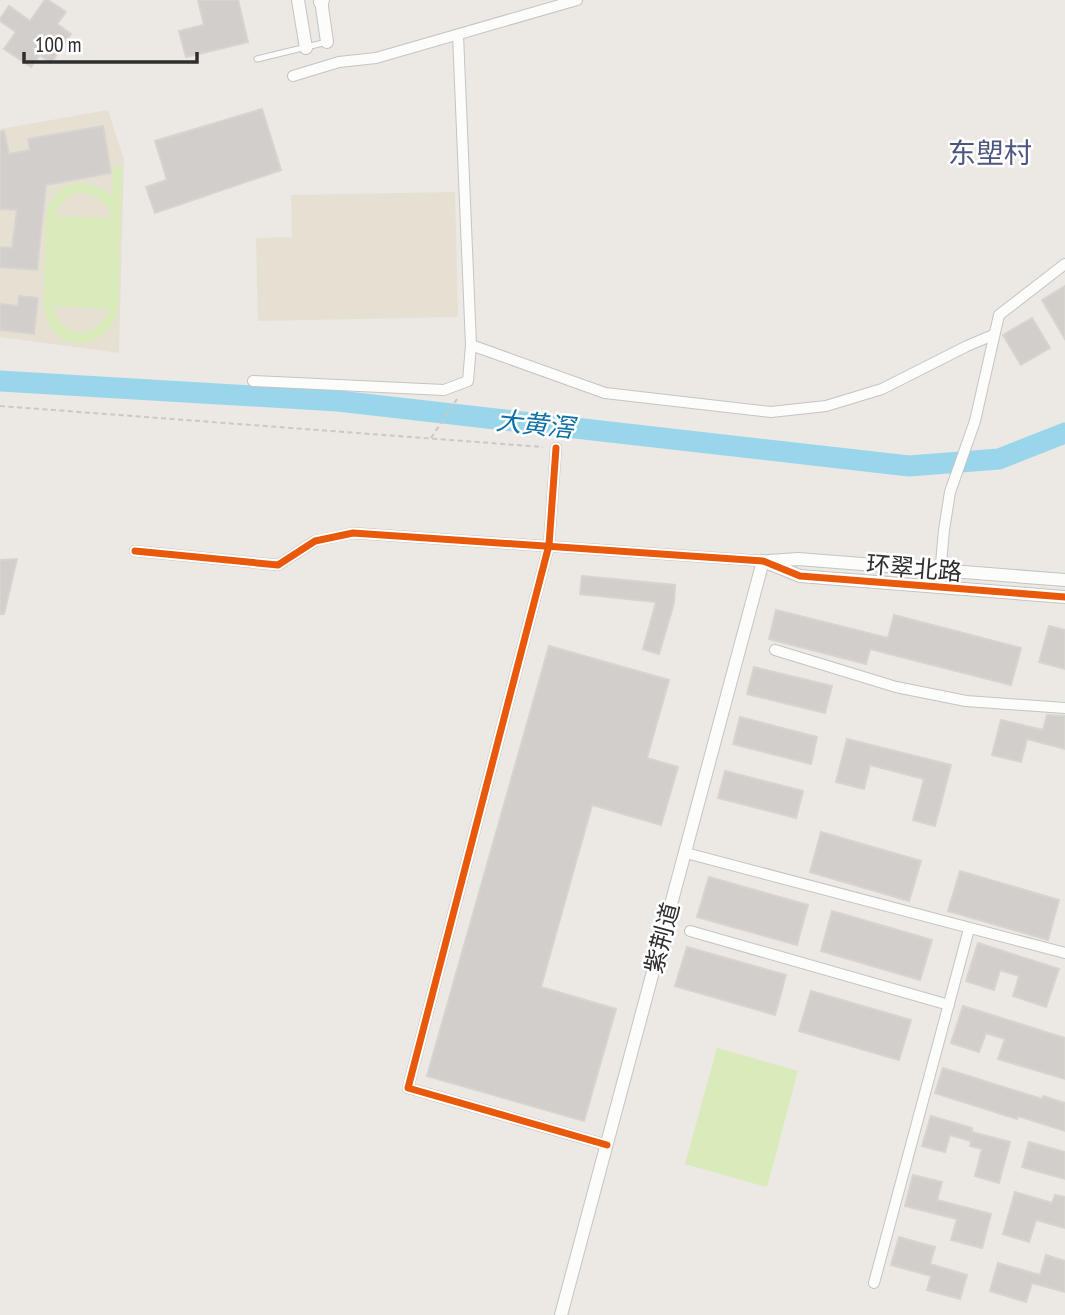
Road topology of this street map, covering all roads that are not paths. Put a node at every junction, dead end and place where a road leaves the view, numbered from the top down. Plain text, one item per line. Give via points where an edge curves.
1 (298, 0) edge
2 (577, 0) edge
3 (321, 1) edge
4 (458, 35) junction
5 (327, 42) joint
6 (306, 48) junction
7 (257, 59) dead end
8 (293, 76) dead end
9 (1065, 264) edge
10 (993, 335) junction
11 (471, 345) junction
12 (253, 382) dead end
13 (555, 448) road end
14 (549, 545) junction
15 (135, 551) dead end
16 (763, 561) junction
17 (940, 570) junction
18 (1065, 580) edge
19 (939, 586) junction
20 (1065, 597) edge
21 (775, 650) dead end
22 (1065, 708) edge
23 (686, 853) junction
24 (969, 929) junction
25 (690, 932) dead end
26 (1065, 953) edge
27 (949, 1005) junction
28 (607, 1145) junction
29 (874, 1283) dead end
30 (561, 1315) edge

1 - 6 street
2 - 4 street
3 - 5 street
4 - 8 street
4 - 11 street
5 - 6 lane
6 - 7 lane
9 - 10 street via 999,315
10 - 11 street via 882,389 826,406 771,412 605,393
10 - 17 street via 975,421 950,492
11 - 12 street via 468,381 444,390
13 - 14 street
14 - 15 street via 353,533 315,541 278,565
14 - 16 street
14 - 28 street via 408,1088
16 - 17 street, 环翠北路 via 798,559
16 - 19 street via 800,576
16 - 23 street, 紫荆道
17 - 18 street, 环翠北路
17 - 19 street
19 - 20 street
21 - 22 street via 896,687 954,699
23 - 24 street
23 - 28 street, 紫荆道
24 - 26 street
24 - 27 street
25 - 27 street
27 - 29 street
28 - 30 street, 紫荆道

